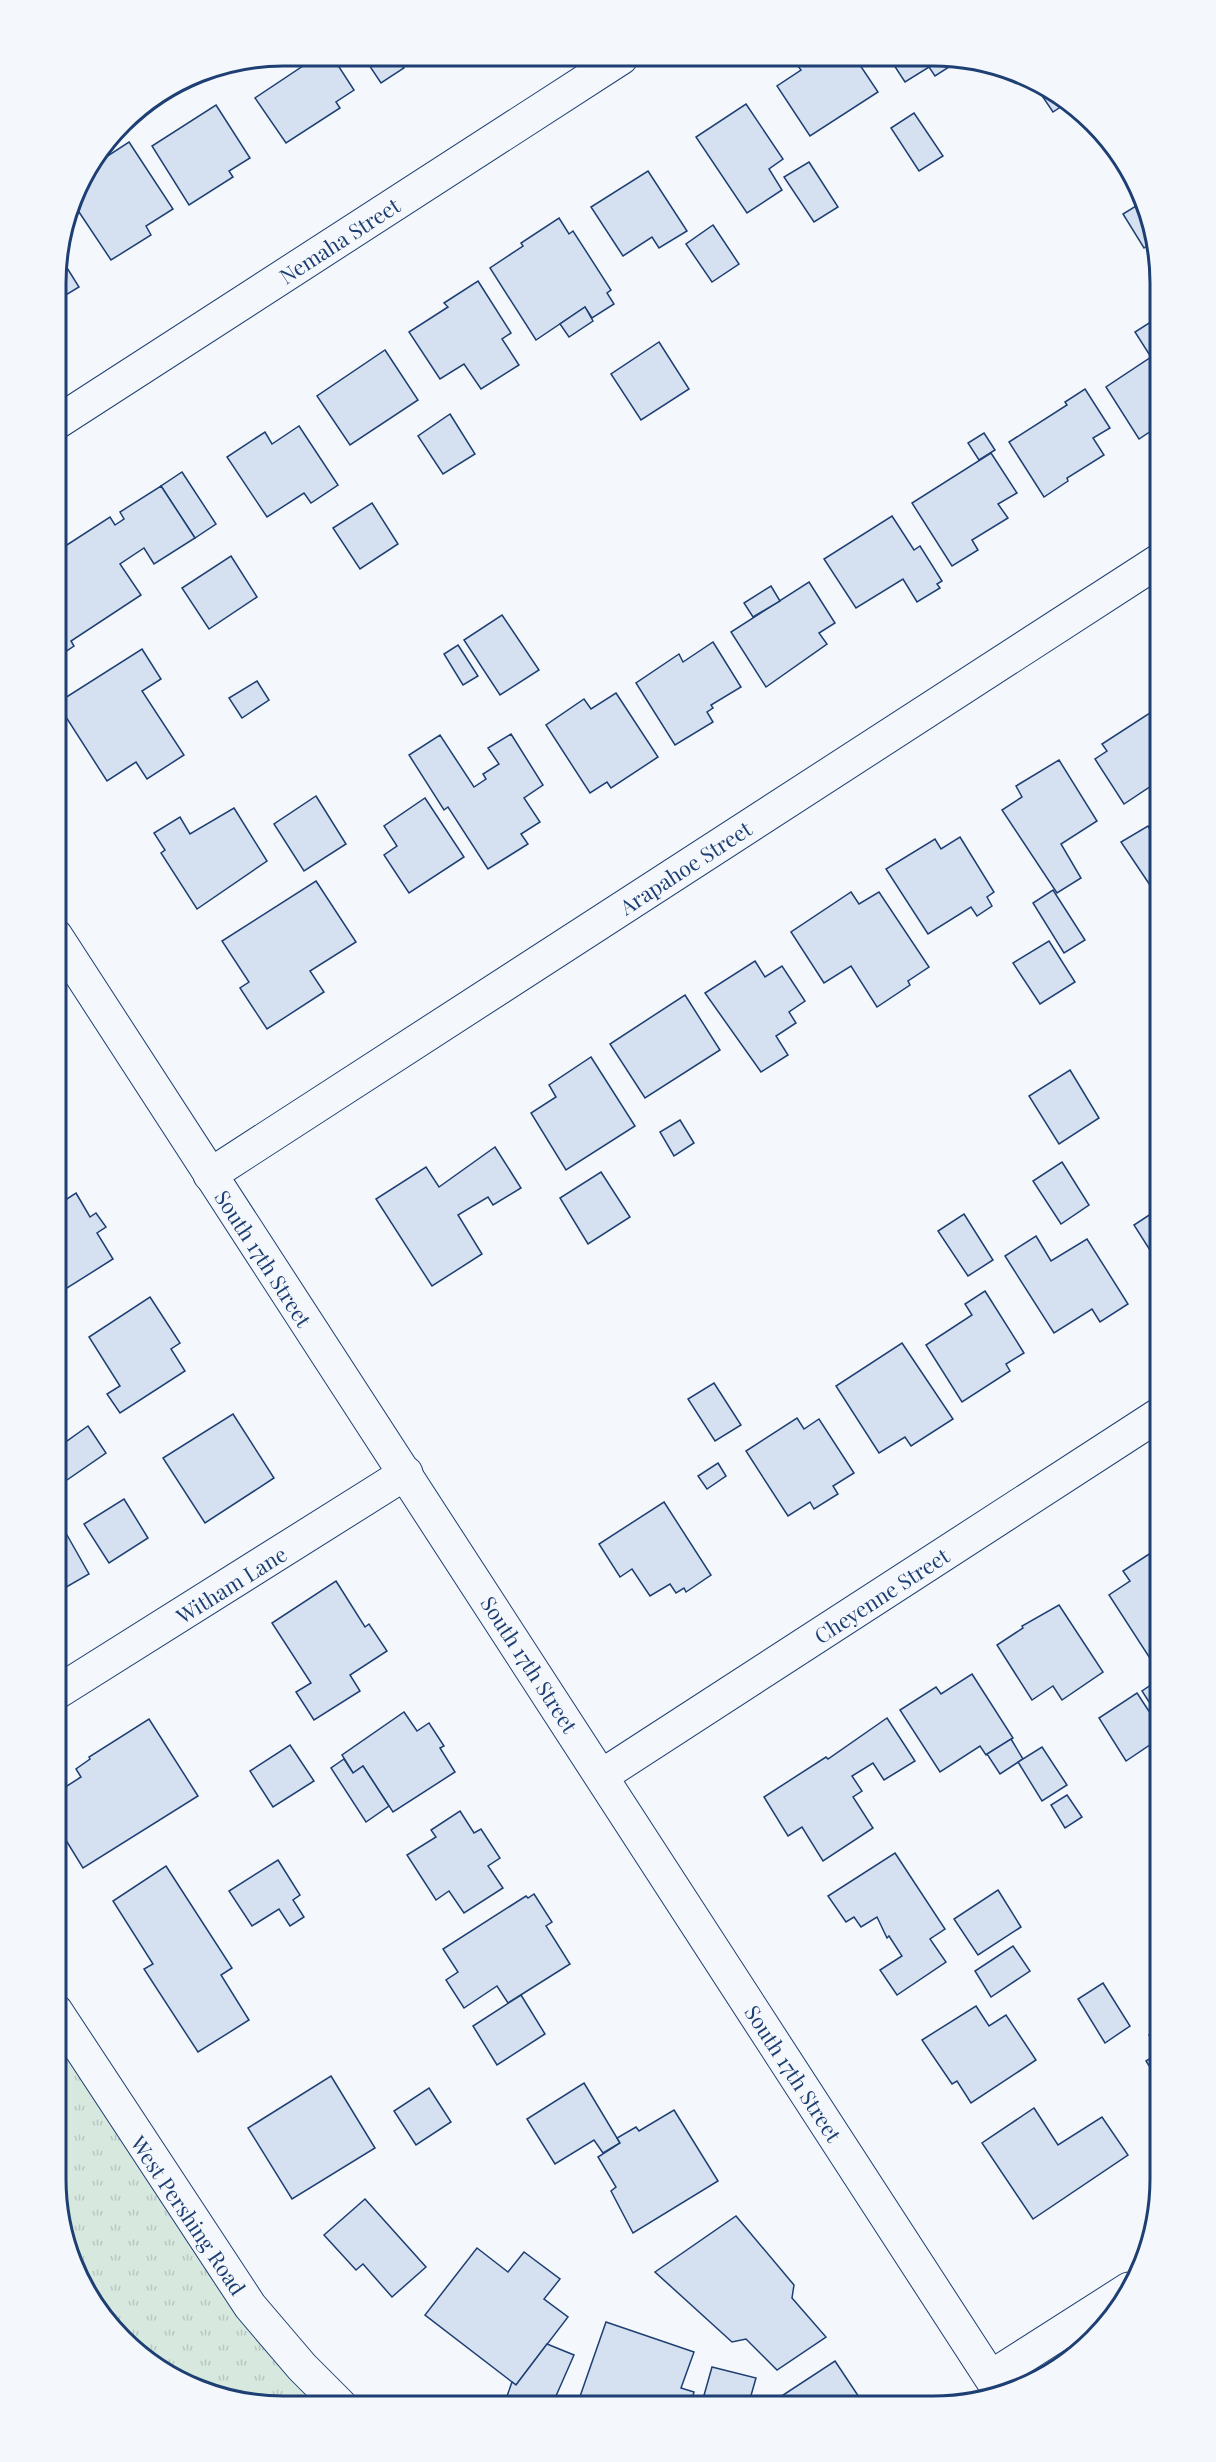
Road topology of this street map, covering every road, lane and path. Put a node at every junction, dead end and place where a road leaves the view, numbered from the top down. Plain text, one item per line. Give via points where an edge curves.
1 (609, 66) edge
2 (66, 417) edge
3 (1150, 566) edge
4 (66, 952) edge
5 (210, 1175) junction
6 (1150, 1420) edge
7 (406, 1473) junction
8 (66, 1687) edge
9 (603, 1775) junction
10 (66, 2026) edge
11 (1112, 2302) edge
12 (997, 2386) edge
13 (331, 2396) edge

1 - 2 street, Nemaha Street
3 - 5 street, Arapahoe Street
4 - 5 street, South 17th Street
5 - 7 street, South 17th Street
6 - 9 street, Cheyenne Street
7 - 8 street, Witham Lane
7 - 9 street, South 17th Street
9 - 12 street, South 17th Street
10 - 13 street, West Pershing Road via 250,2306
11 - 12 street

